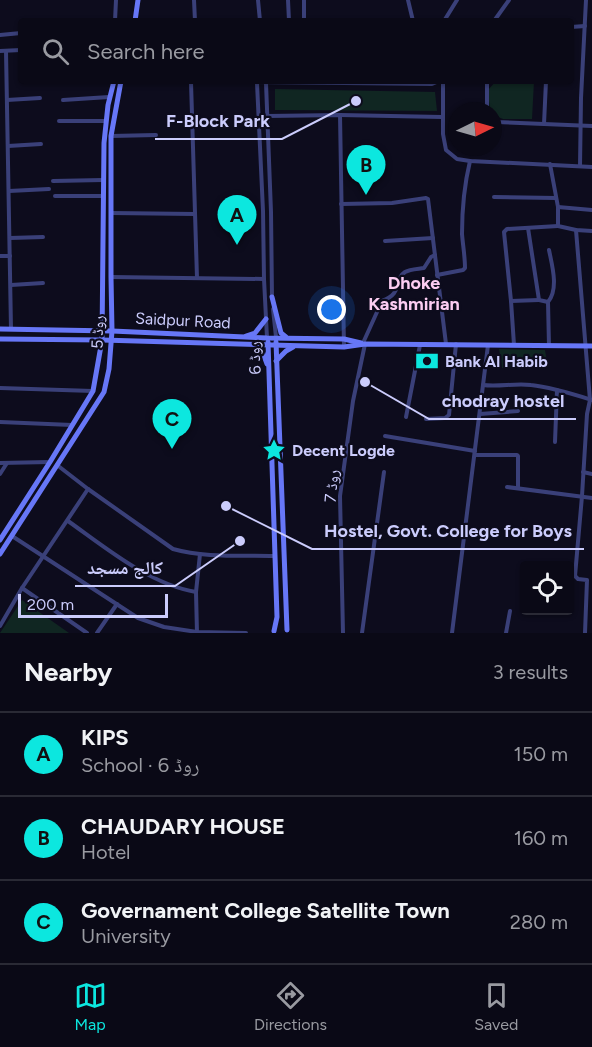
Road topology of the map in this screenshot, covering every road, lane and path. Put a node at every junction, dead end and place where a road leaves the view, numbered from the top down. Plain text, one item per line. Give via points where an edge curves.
1 (116, 0) edge
2 (138, 0) edge
3 (194, 0) edge
4 (258, 0) edge
5 (288, 0) edge
6 (304, 0) edge
7 (408, 0) edge
8 (457, 0) edge
9 (509, 0) edge
10 (586, 0) edge
11 (115, 18) edge
12 (135, 18) edge
13 (195, 18) edge
14 (260, 18) edge
15 (289, 18) edge
16 (304, 18) edge
17 (412, 18) edge
18 (446, 18) edge
19 (496, 18) edge
20 (585, 26) junction
21 (574, 27) edge
22 (18, 33) edge
23 (0, 35) edge
24 (18, 50) edge
25 (0, 51) edge
26 (6, 51) junction
27 (113, 84) edge
28 (120, 84) edge
29 (192, 84) edge
30 (262, 84) edge
31 (262, 84) edge
32 (440, 84) edge
33 (490, 84) edge
34 (546, 84) edge
35 (488, 87) joint
36 (109, 97) junction
37 (40, 98) dead end
38 (7, 100) junction
39 (63, 100) dead end
40 (487, 102) edge
41 (340, 115) junction
42 (267, 116) junction
43 (442, 117) junction
44 (58, 121) dead end
45 (106, 121) junction
46 (502, 122) edge
47 (544, 124) junction
48 (580, 126) junction
49 (592, 126) edge
50 (260, 132) junction
51 (268, 132) junction
52 (156, 135) dead end
53 (111, 136) junction
54 (41, 144) dead end
55 (8, 146) junction
56 (470, 161) junction
57 (0, 162) edge
58 (8, 162) junction
59 (550, 164) junction
60 (580, 166) junction
61 (592, 167) edge
62 (104, 180) junction
63 (53, 182) dead end
64 (49, 189) dead end
65 (9, 190) junction
66 (55, 196) dead end
67 (103, 196) junction
68 (494, 197) dead end
69 (556, 198) junction
70 (341, 204) junction
71 (558, 207) junction
72 (592, 210) edge
73 (263, 211) junction
74 (271, 212) junction
75 (111, 213) junction
76 (195, 214) junction
77 (558, 226) junction
78 (528, 228) junction
79 (576, 230) junction
80 (592, 231) edge
81 (43, 237) dead end
82 (9, 238) junction
83 (433, 238) junction
84 (385, 241) dead end
85 (549, 250) dead end
86 (435, 255) junction
87 (0, 256) edge
88 (10, 256) junction
89 (437, 275) junction
90 (111, 277) junction
91 (197, 278) junction
92 (264, 279) junction
93 (43, 283) dead end
94 (11, 285) junction
95 (272, 297) junction
96 (539, 300) junction
97 (512, 301) junction
98 (548, 302) junction
99 (266, 319) junction
100 (0, 329) edge
101 (11, 329) junction
102 (102, 331) junction
103 (112, 331) junction
104 (245, 337) junction
105 (276, 337) junction
106 (267, 338) junction
107 (288, 338) junction
108 (0, 339) edge
109 (344, 339) junction
110 (102, 340) junction
111 (112, 341) junction
112 (364, 343) junction
113 (420, 344) junction
114 (446, 344) junction
115 (456, 344) junction
116 (256, 345) junction
117 (268, 345) junction
118 (276, 345) junction
119 (489, 345) junction
120 (514, 345) junction
121 (295, 346) junction
122 (549, 346) junction
123 (589, 346) edge
124 (344, 347) junction
125 (276, 361) junction
126 (269, 369) junction
127 (591, 377) edge
128 (483, 385) junction
129 (0, 388) edge
130 (557, 390) junction
131 (93, 391) junction
132 (591, 400) edge
133 (518, 411) dead end
134 (480, 414) junction
135 (406, 417) dead end
136 (426, 419) dead end
137 (0, 422) edge
138 (72, 425) junction
139 (385, 436) dead end
140 (555, 442) dead end
141 (475, 453) junction
142 (0, 463) edge
143 (6, 463) junction
144 (54, 463) junction
145 (384, 472) dead end
146 (583, 472) junction
147 (0, 474) edge
148 (592, 474) edge
149 (507, 487) dead end
150 (518, 488) junction
151 (88, 489) junction
152 (582, 496) junction
153 (592, 498) edge
154 (68, 521) junction
155 (12, 536) junction
156 (0, 540) edge
157 (0, 554) edge
158 (200, 554) junction
159 (43, 555) junction
160 (274, 556) junction
161 (590, 580) edge
162 (22, 588) junction
163 (196, 592) junction
164 (117, 604) junction
165 (510, 611) dead end
166 (0, 626) edge
167 (287, 631) edge
168 (197, 632) edge
169 (274, 632) edge
170 (87, 633) edge
171 (97, 633) edge
172 (246, 633) edge
173 (343, 633) edge
174 (362, 633) edge
175 (452, 633) edge
176 (506, 633) edge
177 (585, 633) edge

1 - 11 street
2 - 12 main road
3 - 13 street
4 - 14 street
5 - 15 street
6 - 16 street
7 - 17 street
8 - 18 street
9 - 19 street
10 - 20 street
20 - 21 street
20 - 48 street
22 - 23 street
24 - 26 street
25 - 26 street
26 - 38 street
27 - 36 main road, روڈ 5
28 - 53 main road, روڈ 5
29 - 76 street
30 - 42 street, روڈ 6
31 - 50 street, روڈ 6
32 - 43 street
33 - 35 street
34 - 47 street
35 - 40 street
36 - 39 street
36 - 45 main road, روڈ 5
37 - 38 street
38 - 55 street
41 - 42 street
41 - 43 street
41 - 70 street
42 - 51 street, روڈ 6
43 - 56 street via 446,150 457,159
44 - 45 street
45 - 62 main road, روڈ 5
46 - 47 street
47 - 48 street
48 - 49 street
48 - 60 street
50 - 51 street
50 - 73 street, روڈ 6
51 - 74 street, روڈ 6
52 - 53 street
53 - 75 main road, روڈ 5
54 - 55 street
55 - 58 street
56 - 59 street
56 - 89 street via 462,206 465,268
57 - 58 street
58 - 65 street
59 - 60 street
59 - 69 street
60 - 61 street
62 - 63 street
62 - 67 main road, روڈ 5
64 - 65 street
65 - 82 street
66 - 67 street
67 - 102 main road, روڈ 5
68 - 69 street
69 - 71 street
70 - 83 street via 426,198
70 - 109 street
71 - 72 street
71 - 77 street
73 - 74 street
73 - 92 street, روڈ 6
74 - 95 street, روڈ 6
75 - 76 street
75 - 90 main road, روڈ 5
76 - 91 street
77 - 78 street
77 - 79 street
78 - 96 street
78 - 97 street via 504,232
79 - 80 street
79 - 123 street
81 - 82 street
82 - 88 street
83 - 84 street
83 - 86 street
85 - 98 street via 554,276
86 - 89 street
86 - 112 street, روڈ 7 via 424,268 403,273 396,293 382,301
87 - 88 street
88 - 94 street
89 - 114 street
90 - 91 street
90 - 103 main road, روڈ 5
91 - 92 street
92 - 99 street, روڈ 6
93 - 94 street
94 - 101 street
95 - 105 street, روڈ 6
95 - 107 main road via 281,333
96 - 97 street
96 - 98 street
97 - 120 street
98 - 122 street
99 - 104 main road via 255,333
99 - 106 street, روڈ 6
100 - 101 main road, Saidpur Road
101 - 102 main road, Saidpur Road
102 - 103 main road, Saidpur Road
102 - 110 main road, روڈ 5
103 - 104 main road, Saidpur Road
103 - 111 main road, روڈ 5
104 - 106 main road, Saidpur Road
105 - 106 main road, Saidpur Road
105 - 107 main road, Saidpur Road
105 - 118 main road, روڈ 6
106 - 117 main road, روڈ 6
107 - 109 main road, Saidpur Road
108 - 110 main road, Saidpur Road
109 - 112 main road, Saidpur Road
109 - 124 street
110 - 111 main road, Saidpur Road
110 - 131 main road, روڈ 5
111 - 116 main road, Saidpur Road
111 - 144 main road, روڈ 5 via 104,392
112 - 113 main road, Saidpur Road
112 - 124 main road, Saidpur Road
112 - 173 street, روڈ 7 via 340,496
113 - 114 main road, Saidpur Road
113 - 135 street
114 - 115 main road, Saidpur Road
115 - 119 main road, Saidpur Road
115 - 136 street via 449,415
116 - 117 main road, Saidpur Road
116 - 126 main road
117 - 118 main road, Saidpur Road
117 - 126 main road, روڈ 6
118 - 121 main road, Saidpur Road
118 - 125 main road, روڈ 6
119 - 120 main road, Saidpur Road
119 - 128 street
120 - 122 main road, Saidpur Road
121 - 124 main road, Saidpur Road
121 - 125 main road
122 - 123 main road, Saidpur Road
123 - 127 street
125 - 167 main road, روڈ 6
126 - 160 main road, روڈ 6
127 - 132 street
128 - 130 street via 531,385
128 - 134 street
129 - 131 street
130 - 132 street
130 - 140 street
131 - 138 main road, روڈ 5
132 - 146 street
133 - 134 street
134 - 141 street
137 - 138 street
138 - 144 main road, روڈ 5
139 - 141 street
141 - 150 street via 517,455
141 - 175 street
142 - 143 street
143 - 144 street
143 - 147 street
144 - 151 street
144 - 155 main road, روڈ 5
144 - 156 main road, روڈ 5
145 - 174 street
146 - 148 street
146 - 152 street
149 - 150 street
150 - 152 street
151 - 154 street
151 - 158 street via 173,549
152 - 153 street
152 - 161 street via 575,576
154 - 159 street
154 - 163 street via 151,576 170,586
155 - 157 main road, روڈ 5
155 - 159 street
158 - 160 street
158 - 163 street
159 - 162 street
159 - 164 street
160 - 169 main road, روڈ 6
161 - 177 street
162 - 166 street
162 - 170 street
163 - 168 street
164 - 168 street via 138,618
164 - 171 street
165 - 176 street
167 - 169 main road via 278,627
168 - 172 street

